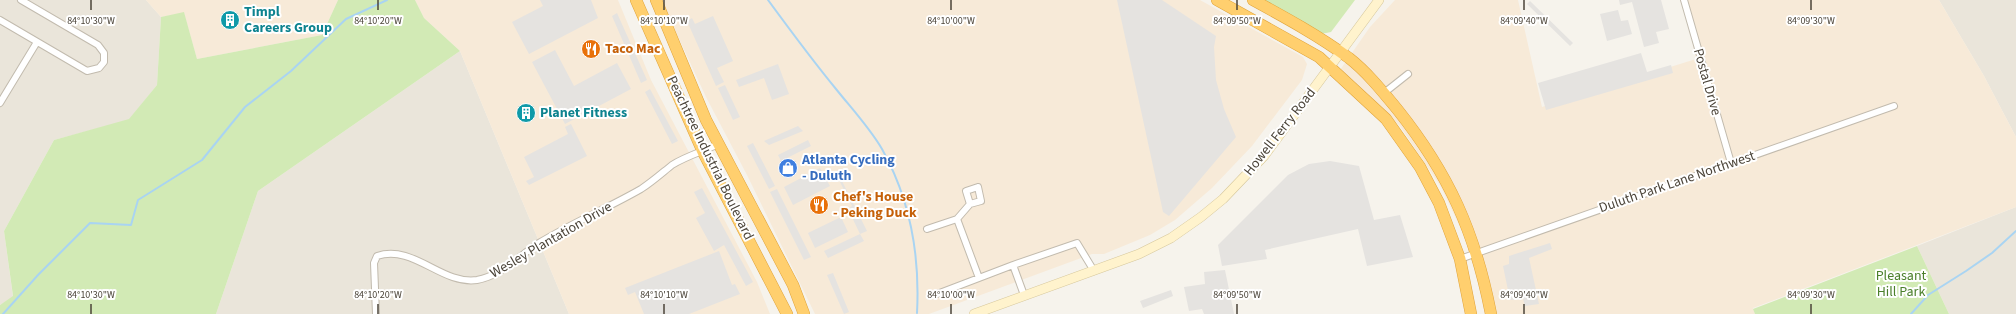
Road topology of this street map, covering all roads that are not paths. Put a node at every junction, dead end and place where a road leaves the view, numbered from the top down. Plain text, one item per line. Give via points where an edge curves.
1 (21, 0) edge
2 (636, 0) edge
3 (656, 0) edge
4 (1217, 0) edge
5 (1253, 0) edge
6 (1379, 0) edge
7 (1684, 0) edge
8 (0, 20) edge
9 (37, 42) junction
10 (1340, 52) junction
11 (1330, 67) junction
12 (1408, 74) dead end
13 (1384, 93) junction
14 (0, 103) edge
15 (1894, 106) dead end
16 (719, 144) junction
17 (703, 152) junction
18 (1731, 163) junction
19 (970, 204) dead end
20 (957, 219) junction
21 (928, 229) dead end
22 (1477, 253) junction
23 (1460, 259) junction
24 (1013, 265) junction
25 (1094, 271) junction
26 (979, 278) junction
27 (937, 294) dead end
28 (1024, 295) junction
29 (376, 314) edge
30 (787, 314) edge
31 (804, 314) edge
32 (974, 314) edge
33 (1471, 314) edge
34 (1491, 314) edge

1 - 9 street via 98,45 104,53 104,62 99,68 87,71
2 - 17 highway, Peachtree Industrial Boulevard
3 - 16 highway, Peachtree Industrial Boulevard via 706,120
4 - 11 highway via 1319,57
5 - 10 highway
6 - 10 street, Howell Ferry Road
7 - 18 street, Postal Drive
8 - 9 street
9 - 14 street
10 - 11 street, Howell Ferry Road
10 - 13 highway via 1351,59
11 - 23 highway via 1386,119 1413,157 1439,202
11 - 25 street, Howell Ferry Road via 1264,156 1238,184 1201,217 1170,238 1139,254
12 - 13 street
13 - 22 highway via 1443,175 1462,212
15 - 18 street, Duluth Park Lane Northwest
16 - 17 street
16 - 31 highway, Peachtree Industrial Boulevard via 792,285
17 - 29 street, Wesley Plantation Drive via 673,165 641,188 539,243 492,276 476,280 459,278 411,257 386,253 377,256 374,263
17 - 30 highway, Peachtree Industrial Boulevard
18 - 22 street, Duluth Park Lane Northwest
19 - 20 street
20 - 21 street
20 - 26 street
22 - 23 street, Duluth Park Lane Northwest
22 - 34 highway
23 - 33 highway
24 - 25 street via 1077,243
24 - 26 street
24 - 28 street
25 - 28 street, Howell Ferry Road
26 - 27 street
28 - 32 street, Howell Ferry Road

